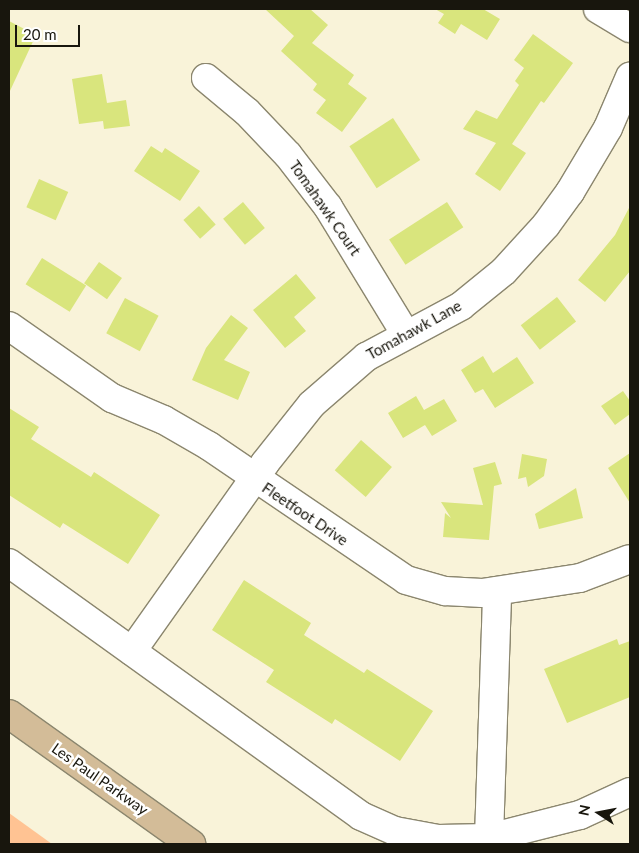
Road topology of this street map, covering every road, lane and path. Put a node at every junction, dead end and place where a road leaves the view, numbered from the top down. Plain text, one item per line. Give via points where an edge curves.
1 (598, 9) edge
2 (630, 28) edge
3 (630, 77) edge
4 (206, 78) dead end
5 (9, 326) edge
6 (405, 333) junction
7 (254, 479) junction
8 (630, 559) edge
9 (9, 563) edge
10 (497, 592) junction
11 (132, 652) junction
12 (9, 714) edge
13 (630, 792) edge
14 (488, 838) junction
15 (191, 844) edge

1 - 2 street
3 - 6 street, Tomahawk Lane via 608,128 546,225 504,271 461,306
4 - 6 street, Tomahawk Court via 247,112 288,154 328,207
5 - 7 street, Fleetfoot Drive via 89,384 209,446
6 - 7 street, Tomahawk Lane via 366,356 312,404
7 - 10 street, Fleetfoot Drive via 406,580 445,591
7 - 11 street, Tomahawk Lane
8 - 10 street, Fleetfoot Drive via 580,578
9 - 11 street
10 - 14 street
11 - 14 street via 361,816 395,831 438,839
12 - 15 main road, Les Paul Parkway
13 - 14 street via 580,815

